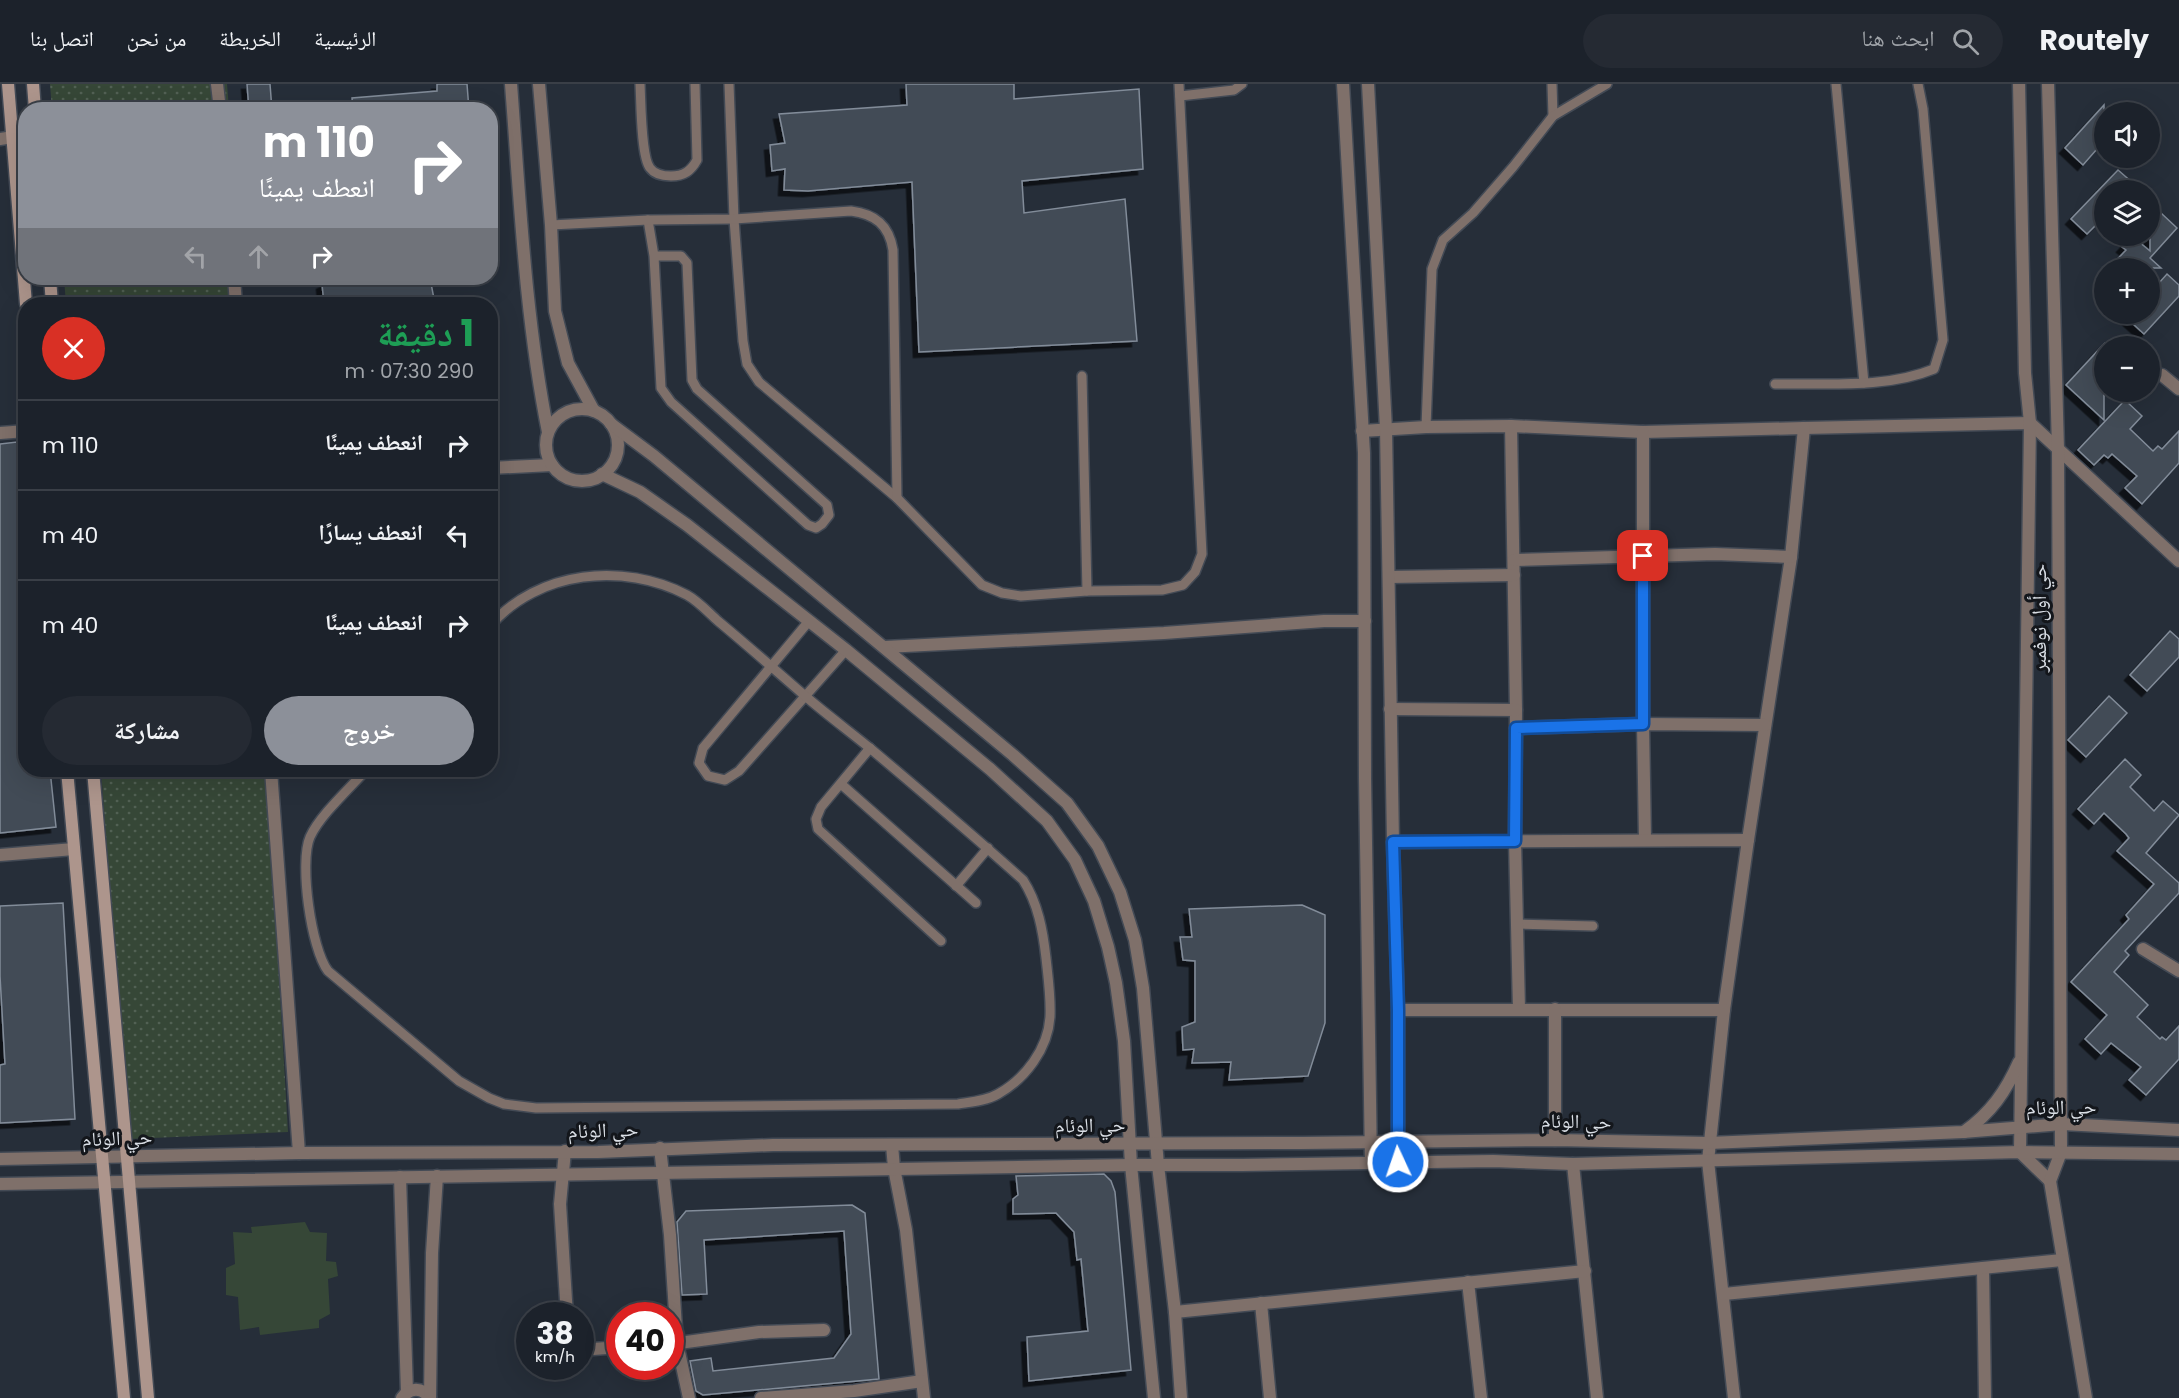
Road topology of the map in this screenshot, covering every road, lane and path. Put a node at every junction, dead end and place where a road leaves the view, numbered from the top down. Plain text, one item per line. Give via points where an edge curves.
1 (8, 84) edge
2 (33, 84) edge
3 (218, 84) edge
4 (511, 84) edge
5 (539, 84) edge
6 (640, 84) edge
7 (695, 84) edge
8 (729, 84) edge
9 (1179, 84) edge
10 (1242, 84) edge
11 (1343, 84) edge
12 (1368, 84) edge
13 (1552, 84) edge
14 (1607, 84) edge
15 (1836, 84) edge
16 (1918, 84) edge
17 (2019, 84) edge
18 (2048, 84) edge
19 (1180, 96) junction
20 (34, 102) edge
21 (219, 102) edge
22 (1553, 116) junction
23 (6, 138) edge
24 (734, 219) junction
25 (648, 220) junction
26 (551, 225) junction
27 (18, 238) edge
28 (654, 256) junction
29 (2162, 375) dead end
30 (1082, 376) dead end
31 (1864, 383) junction
32 (1775, 384) dead end
33 (2179, 389) edge
34 (594, 411) junction
35 (2030, 423) junction
36 (611, 424) junction
37 (1511, 426) junction
38 (1426, 427) junction
39 (1804, 428) junction
40 (1386, 429) junction
41 (1362, 431) junction
42 (18, 432) edge
43 (548, 432) junction
44 (1643, 432) junction
45 (0, 433) edge
46 (2058, 449) junction
47 (552, 465) junction
48 (498, 468) edge
49 (602, 474) junction
50 (897, 498) junction
51 (1643, 556) junction
52 (1791, 556) junction
53 (1514, 560) junction
54 (2179, 561) edge
55 (1514, 575) junction
56 (1389, 577) junction
57 (1087, 591) junction
58 (498, 617) edge
59 (809, 621) junction
60 (1365, 621) junction
61 (885, 648) junction
62 (846, 650) junction
63 (773, 667) junction
64 (805, 696) junction
65 (1390, 709) junction
66 (1516, 710) junction
67 (1643, 724) junction
68 (1765, 725) junction
69 (1516, 728) junction
70 (870, 748) junction
71 (68, 777) edge
72 (94, 777) edge
73 (272, 777) edge
74 (360, 777) edge
75 (840, 784) junction
76 (1646, 840) junction
77 (1748, 840) junction
78 (1515, 841) junction
79 (1393, 842) junction
80 (988, 848) junction
81 (74, 849) junction
82 (0, 855) edge
83 (956, 886) junction
84 (976, 903) dead end
85 (1517, 924) junction
86 (1593, 926) dead end
87 (941, 941) dead end
88 (2143, 949) dead end
89 (2179, 971) edge
90 (1555, 1009) junction
91 (1398, 1010) junction
92 (1519, 1010) junction
93 (1724, 1010) junction
94 (2022, 1055) junction
95 (2062, 1124) junction
96 (2020, 1127) junction
97 (2179, 1130) edge
98 (1963, 1132) junction
99 (1555, 1140) junction
100 (1369, 1142) junction
101 (1396, 1142) junction
102 (1157, 1143) junction
103 (1709, 1143) junction
104 (1130, 1144) junction
105 (892, 1145) junction
106 (660, 1148) junction
107 (566, 1152) junction
108 (2020, 1152) junction
109 (2061, 1152) junction
110 (299, 1153) junction
111 (2179, 1154) edge
112 (127, 1157) junction
113 (103, 1158) junction
114 (0, 1159) edge
115 (1708, 1161) junction
116 (1398, 1162) junction
117 (1371, 1163) junction
118 (1573, 1164) junction
119 (1131, 1165) junction
120 (1158, 1165) junction
121 (894, 1168) junction
122 (564, 1173) junction
123 (662, 1173) junction
124 (437, 1176) junction
125 (400, 1177) junction
126 (130, 1181) junction
127 (2050, 1181) junction
128 (104, 1182) junction
129 (0, 1184) edge
130 (2062, 1260) junction
131 (1983, 1268) junction
132 (1585, 1271) junction
133 (1468, 1282) junction
134 (1724, 1294) junction
135 (566, 1302) edge
136 (672, 1302) edge
137 (1261, 1303) junction
138 (1175, 1312) junction
139 (824, 1330) dead end
140 (684, 1342) edge
141 (684, 1380) edge
142 (922, 1381) junction
143 (404, 1395) edge
144 (124, 1398) edge
145 (148, 1398) edge
146 (430, 1398) edge
147 (689, 1398) edge
148 (761, 1398) edge
149 (924, 1398) edge
150 (1154, 1398) edge
151 (1181, 1398) edge
152 (1270, 1398) edge
153 (1481, 1398) edge
154 (1597, 1398) edge
155 (1734, 1398) edge
156 (1985, 1398) edge
157 (2086, 1398) edge

1 - 23 main road
2 - 20 main road
3 - 21 street
4 - 43 street via 528,314
5 - 26 street
6 - 7 lane via 646,161 654,172 668,176 686,173 697,160
8 - 24 lane
9 - 19 lane
10 - 19 lane via 1234,90
11 - 41 street
12 - 40 street
13 - 22 lane
14 - 22 lane
15 - 31 lane
16 - 31 lane via 1943,340 1934,369 1916,376
17 - 35 street, حي أول نوفمبر via 2025,373
18 - 46 street, حي أول نوفمبر
19 - 57 lane via 1202,554 1195,572 1183,585 1162,590
22 - 38 lane via 1473,213 1443,240 1432,268
23 - 27 main road
24 - 25 lane
24 - 50 lane via 747,364 759,382
24 - 50 lane via 851,211 879,220 891,236
25 - 26 lane
25 - 28 lane
26 - 34 street via 555,311 568,363
28 - 28 lane via 661,388 671,402 816,528 830,515 827,505 697,389 692,380 687,263 681,256
29 - 33 street
30 - 57 lane
31 - 32 lane
34 - 36 street
34 - 43 street via 572,410 553,423
35 - 39 street
35 - 46 street
35 - 94 street, حي أول نوفمبر
36 - 49 street via 617,446 615,457
36 - 61 street
37 - 38 street
37 - 44 street
37 - 53 street
38 - 40 street
39 - 44 street
39 - 52 street
40 - 41 street
40 - 56 street
41 - 60 street
42 - 45 street
43 - 47 street via 547,455
44 - 51 street
46 - 54 street
46 - 95 street, حي أول نوفمبر
47 - 48 street
47 - 49 street via 580,481
49 - 59 street via 659,505
50 - 57 lane via 982,585 1002,594 1021,596
51 - 52 street
51 - 53 street
51 - 67 street
52 - 68 street
53 - 55 street
55 - 56 street
55 - 66 street
56 - 65 street
58 - 63 lane via 520,600 570,578 596,574 645,579 688,596
59 - 62 street
59 - 63 lane
60 - 61 street
60 - 100 street
61 - 102 street via 1067,803 1098,846 1120,892 1135,940
62 - 64 lane
62 - 104 street via 998,776 1047,822 1075,860 1094,902 1116,983
63 - 64 lane
63 - 64 lane via 703,748 699,763 708,776 725,780 739,771
64 - 70 lane
65 - 66 street
65 - 79 street
66 - 69 street
67 - 68 street
67 - 69 street
67 - 76 street
68 - 77 street
69 - 78 street
70 - 75 lane
70 - 80 lane
71 - 81 main road
72 - 112 main road
73 - 110 street
74 - 80 lane via 321,821 306,850 309,907 321,960 459,1081 504,1104 526,1107 936,1104 973,1102 997,1095 1030,1065 1044,1043 1050,1017 1045,954 1036,908 1023,880
75 - 83 lane
75 - 87 lane via 821,807 816,819 818,829
76 - 77 street
76 - 78 street
77 - 93 street
78 - 79 street
78 - 85 street
79 - 91 street
80 - 83 lane
81 - 82 street
81 - 113 main road
83 - 84 lane
85 - 86 lane
85 - 92 street
88 - 89 street
90 - 92 street
90 - 93 street
90 - 99 street
91 - 92 street
91 - 101 street
93 - 103 street
94 - 96 street, حي أول نوفمبر
94 - 98 street via 1994,1106
95 - 96 street, حي الوئام
95 - 97 street, حي الوئام
95 - 109 street, حي أول نوفمبر
96 - 98 street, حي الوئام
96 - 108 street, حي أول نوفمبر
98 - 103 street, حي الوئام
99 - 101 street, حي الوئام
99 - 103 street, حي الوئام
100 - 101 street, حي الوئام
100 - 102 street, حي الوئام
100 - 117 street
101 - 116 street
102 - 104 street, حي الوئام
102 - 120 street
103 - 115 street
104 - 105 street, حي الوئام
104 - 119 street
105 - 106 street, حي الوئام
105 - 121 street
106 - 107 street, حي الوئام
106 - 123 street
107 - 110 street, حي الوئام
107 - 122 street
108 - 109 street, حي الوئام
108 - 115 street, حي الوئام
108 - 127 street
109 - 111 street, حي الوئام
109 - 127 street, حي أول نوفمبر
110 - 112 street, حي الوئام
112 - 113 street, حي الوئام
112 - 126 main road
113 - 114 street, حي الوئام
113 - 128 main road
115 - 118 street, حي الوئام
115 - 134 street
116 - 117 street, حي الوئام
116 - 118 street, حي الوئام
117 - 120 street, حي الوئام
118 - 132 street
119 - 120 street, حي الوئام
119 - 121 street, حي الوئام
119 - 150 street
120 - 138 street
121 - 123 street, حي الوئام
121 - 142 street via 906,1230
122 - 123 street, حي الوئام
122 - 124 street, حي الوئام
122 - 135 street via 560,1204
123 - 136 street
124 - 125 street, حي الوئام
124 - 146 street
125 - 126 street, حي الوئام
125 - 143 street
126 - 128 street, حي الوئام
126 - 145 main road
127 - 130 street
128 - 129 street, حي الوئام
128 - 144 main road
130 - 131 street
130 - 157 street
131 - 134 street
131 - 156 street
132 - 133 street
132 - 154 street
133 - 137 street
133 - 153 street
134 - 155 street
137 - 138 street
137 - 152 street
138 - 151 street
139 - 140 street via 759,1332
141 - 147 street
142 - 148 street
142 - 149 street
143 - 146 street via 420,1390

